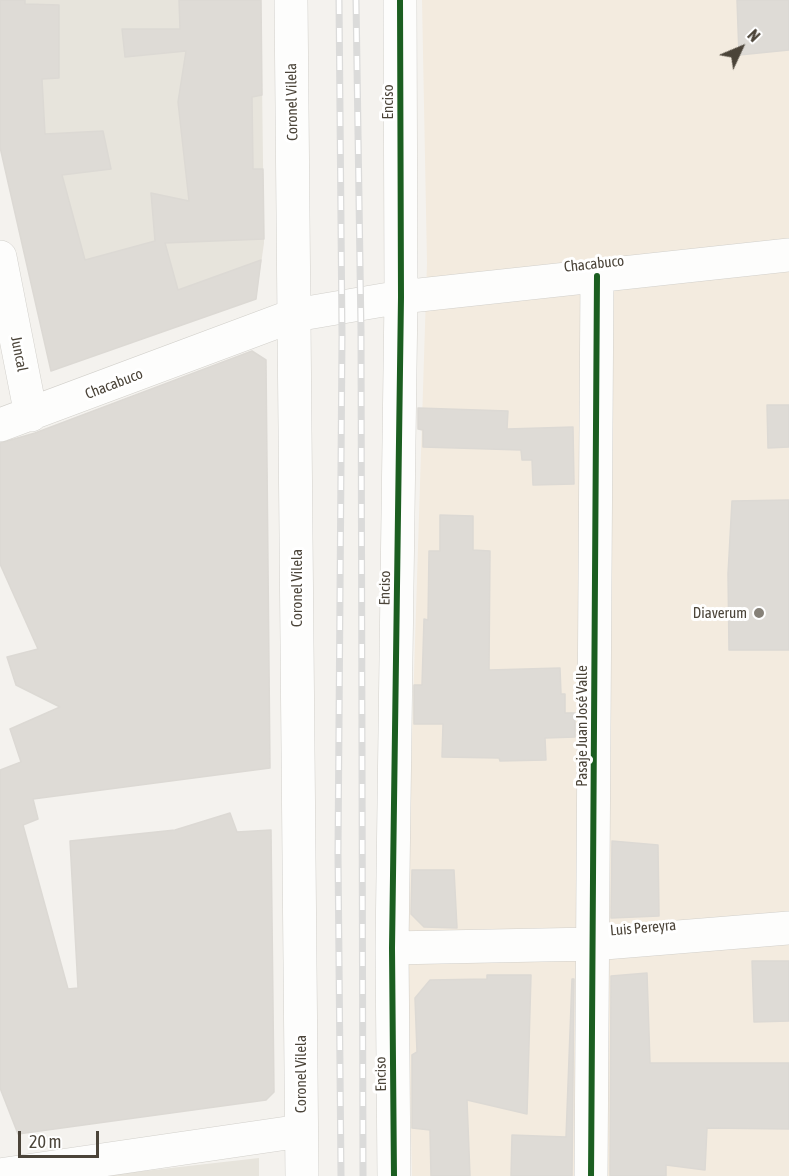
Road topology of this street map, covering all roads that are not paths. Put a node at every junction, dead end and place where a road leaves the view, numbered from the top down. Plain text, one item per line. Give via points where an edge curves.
1 (291, 0) edge
2 (400, 0) edge
3 (789, 255) edge
4 (0, 257) edge
5 (597, 276) junction
6 (401, 297) junction
7 (295, 315) junction
8 (31, 415) junction
9 (0, 425) edge
10 (789, 928) edge
11 (592, 944) junction
12 (392, 948) junction
13 (301, 1131) junction
14 (3, 1171) edge
15 (302, 1176) edge
16 (394, 1176) edge
17 (591, 1176) edge

1 - 7 street, Coronel Vilela
2 - 6 street, Enciso
3 - 5 street, Chacabuco
4 - 8 street, Juncal
5 - 6 street, Chacabuco
5 - 11 street, Pasaje Juan José Valle
6 - 7 street, Chacabuco
6 - 12 street, Enciso
7 - 8 street, Chacabuco
7 - 13 street, Coronel Vilela
8 - 9 street, Chacabuco
10 - 11 street, Luis Pereyra
11 - 12 street, Luis Pereyra
11 - 17 street, Pasaje Juan José Valle
12 - 16 street, Enciso
13 - 14 street
13 - 15 street, Coronel Vilela

